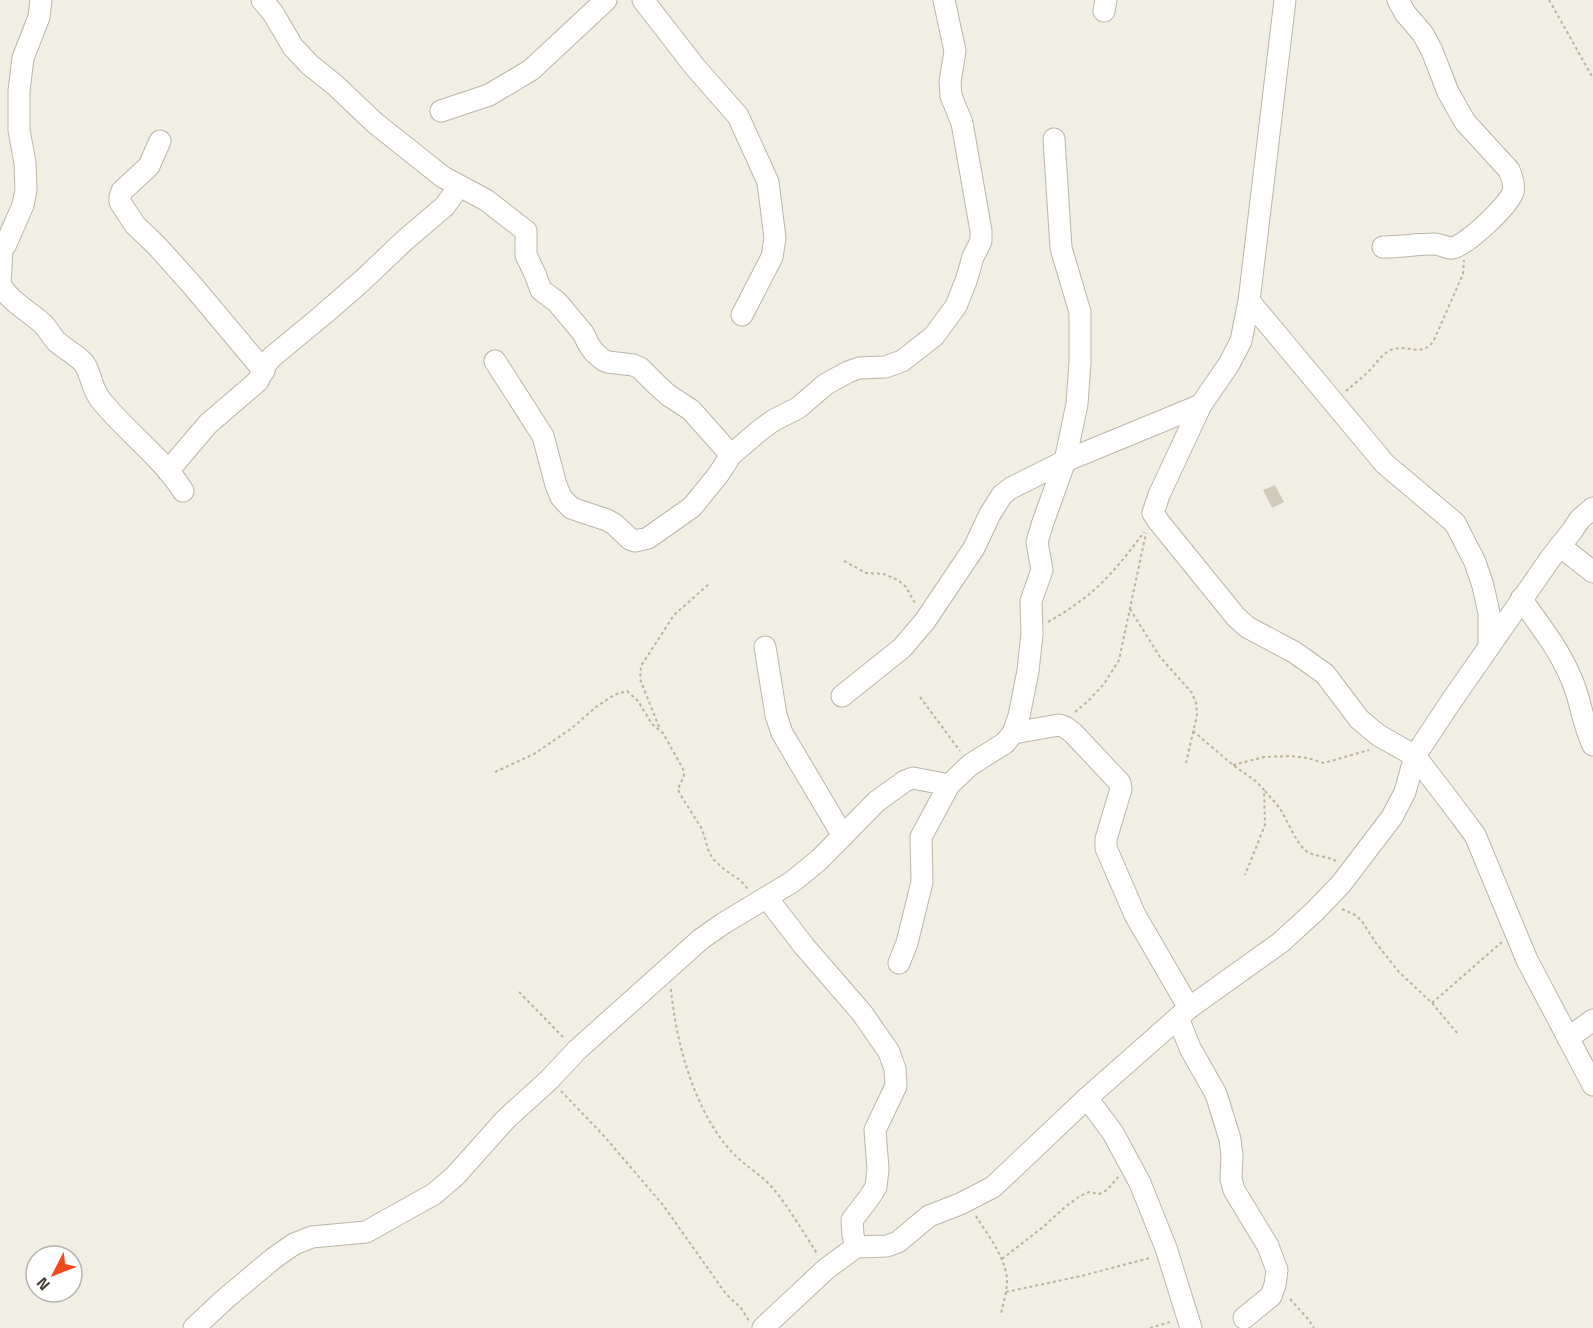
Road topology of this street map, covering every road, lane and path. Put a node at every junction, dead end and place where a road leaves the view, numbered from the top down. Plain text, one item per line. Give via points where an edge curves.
1 (41, 0) edge
2 (262, 0) edge
3 (606, 0) edge
4 (643, 0) edge
5 (944, 0) edge
6 (1285, 0) edge
7 (1398, 0) edge
8 (1549, 0) edge
9 (1593, 78) edge
10 (441, 111) dead end
11 (1054, 139) dead end
12 (160, 141) dead end
13 (459, 186) junction
14 (1462, 243) junction
15 (1383, 247) dead end
16 (1, 251) edge
17 (1250, 302) junction
18 (742, 315) dead end
19 (495, 361) dead end
20 (264, 370) junction
21 (1329, 396) junction
22 (1201, 405) junction
23 (731, 454) junction
24 (1065, 461) junction
25 (168, 471) junction
26 (183, 491) dead end
27 (1593, 508) edge
28 (1560, 546) junction
29 (844, 561) dead end
30 (1593, 572) edge
31 (710, 583) dead end
32 (1521, 599) junction
33 (1130, 609) junction
34 (925, 621) junction
35 (1032, 634) junction
36 (765, 647) dead end
37 (1489, 647) junction
38 (842, 696) dead end
39 (920, 697) dead end
40 (1059, 725) junction
41 (660, 730) junction
42 (1193, 731) junction
43 (1013, 733) junction
44 (1393, 744) junction
45 (1593, 745) edge
46 (1415, 756) junction
47 (1186, 763) dead end
48 (970, 765) junction
49 (1233, 765) junction
50 (495, 772) dead end
51 (950, 785) junction
52 (1263, 789) junction
53 (843, 836) junction
54 (1352, 869) junction
55 (1245, 875) dead end
56 (1329, 897) junction
57 (763, 900) junction
58 (1515, 930) junction
59 (899, 963) dead end
60 (669, 968) junction
61 (519, 992) dead end
62 (1432, 1003) junction
63 (1184, 1013) junction
64 (1593, 1020) edge
65 (1458, 1034) dead end
66 (1568, 1038) junction
67 (577, 1050) junction
68 (550, 1078) junction
69 (1593, 1085) edge
70 (1087, 1098) junction
71 (1129, 1163) junction
72 (966, 1200) junction
73 (1165, 1244) junction
74 (856, 1247) junction
75 (1002, 1259) junction
76 (826, 1269) junction
77 (1276, 1283) junction
78 (1006, 1292) junction
79 (1001, 1314) dead end
80 (1244, 1318) dead end
81 (1189, 1322) edge
82 (194, 1328) edge
83 (754, 1328) edge
84 (763, 1328) edge
85 (1150, 1328) edge
86 (1314, 1328) edge

1 - 16 street via 39,17 23,58 19,91 26,190
2 - 13 street via 310,65 375,123
3 - 10 street via 531,70 489,95
4 - 18 street via 738,116 768,183 775,238 772,257
5 - 23 street via 955,51 951,96 962,123 981,231 981,241 956,306 934,336 902,361 885,368 848,372 774,420
6 - 17 street
7 - 14 street via 1423,34 1465,122 1509,170 1513,180 1509,201
8 - 9 path
11 - 24 street via 1061,248 1080,312 1077,404
12 - 20 street via 149,166 122,191 120,202 135,225
13 - 20 street via 445,206 272,357
13 - 23 street via 486,200 526,231 526,255 541,290 570,317 594,352 608,362 640,368 657,386 691,410
14 - 15 street via 1453,248 1437,244
14 - 21 path via 1463,274 1430,347 1392,349 1342,394
16 - 25 street via 2,287 82,361 100,399
17 - 21 street
17 - 22 street via 1241,341
19 - 23 street via 543,436 561,497 571,508 607,520 635,541 648,538 692,507
20 - 25 street via 252,387 208,424
21 - 37 street via 1385,464 1455,523 1484,586
22 - 24 street
22 - 44 street via 1154,507 1155,517 1236,617 1325,674 1359,719
24 - 34 street via 1002,495 974,548
24 - 35 street via 1037,542 1042,570 1031,601
25 - 26 street
27 - 28 street
28 - 30 street
28 - 32 street
29 - 34 path via 866,573 898,580
31 - 41 path via 674,615 641,666 640,679
32 - 37 street
32 - 45 street via 1572,679
33 - 35 path via 1147,528 1100,584
33 - 40 path via 1119,660 1104,684
33 - 42 path via 1160,657 1192,693 1197,715
34 - 38 street via 902,648
35 - 43 street via 1028,671
36 - 53 street via 782,733
37 - 46 street
39 - 48 path
40 - 43 street
40 - 63 street via 1073,733 1120,785 1106,848
41 - 50 path via 632,694 623,692 596,707 534,754
41 - 57 path via 684,773 678,789 702,829 713,859
42 - 47 path
42 - 49 path
43 - 48 street via 1005,743
44 - 46 street
44 - 49 path via 1324,764 1290,756 1264,757
46 - 54 street via 1398,807
46 - 58 street via 1475,835
48 - 51 street
49 - 52 path
51 - 53 street via 909,779 877,801
51 - 59 street via 921,837 922,882
52 - 54 path via 1305,850
52 - 55 path via 1265,825
53 - 57 street via 792,882
54 - 56 street
56 - 62 path via 1361,920 1399,972
56 - 63 street via 1280,943
57 - 60 street via 701,939
57 - 74 street via 862,1013 889,1052 895,1069 896,1086 875,1130 876,1187 852,1220
58 - 62 path
58 - 66 street
60 - 67 street
60 - 76 path via 684,1056 698,1102 730,1151 770,1185 791,1212
61 - 67 path
62 - 65 path
63 - 70 street
63 - 77 street via 1190,1048 1216,1094 1230,1139 1234,1190 1268,1246 1277,1270
64 - 66 street
66 - 69 street
67 - 68 street
68 - 82 street via 434,1194 366,1232 312,1237 294,1244
68 - 83 path via 663,1205
70 - 71 street
70 - 72 street via 993,1187
71 - 73 street
71 - 75 path via 1107,1190 1080,1196
72 - 74 street via 929,1216 898,1242
72 - 75 path
73 - 78 path via 1159,1253 1144,1260
73 - 81 street
74 - 76 street
75 - 78 path via 1007,1272
76 - 84 street
77 - 80 street via 1267,1301
77 - 86 path
78 - 79 path
81 - 85 path

